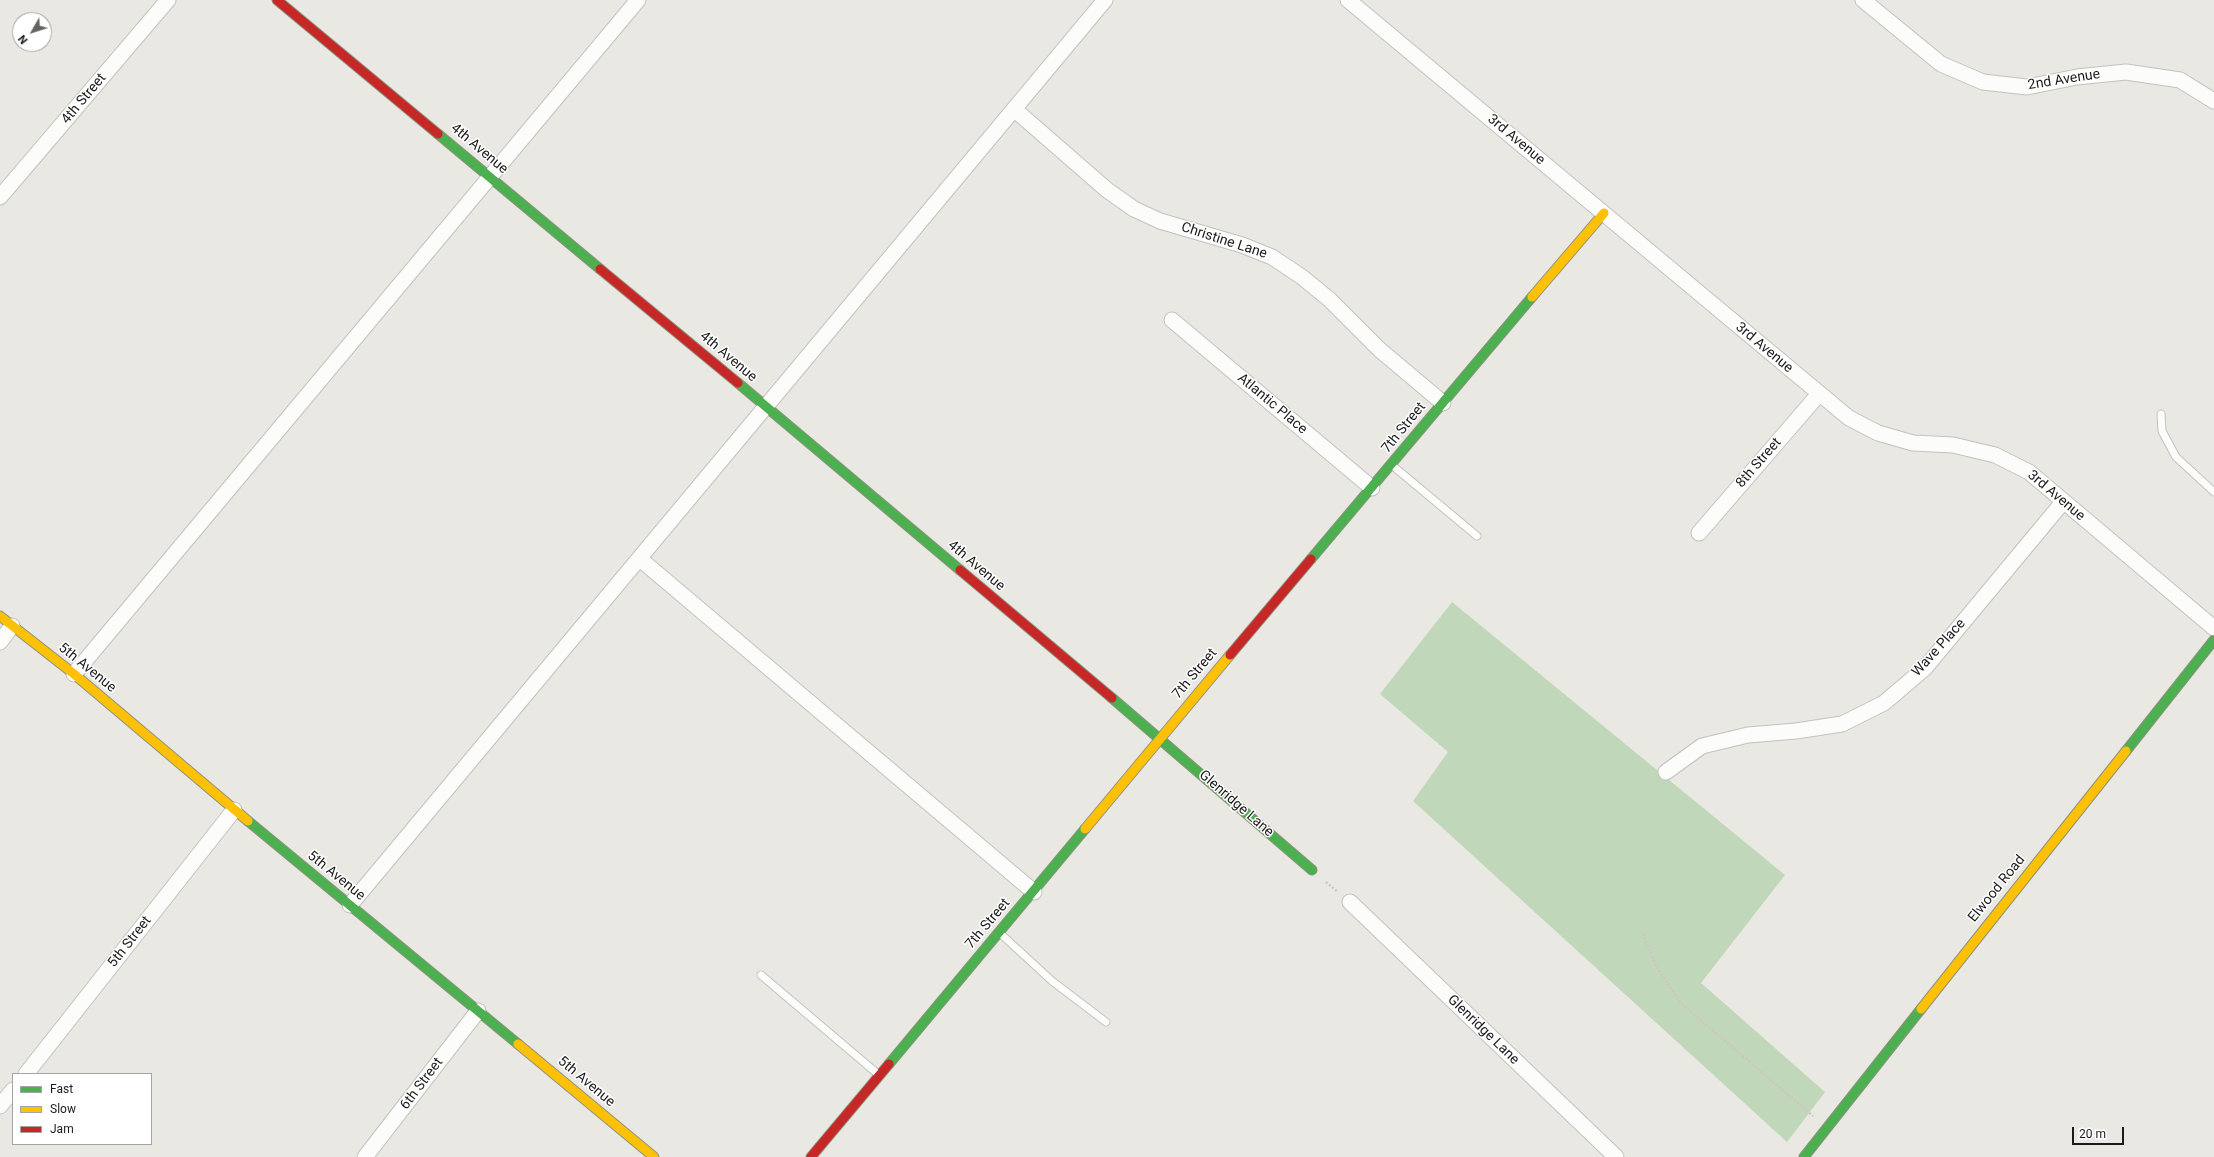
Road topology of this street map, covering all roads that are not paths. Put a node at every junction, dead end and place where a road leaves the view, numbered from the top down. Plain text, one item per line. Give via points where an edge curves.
1 (168, 0) edge
2 (277, 0) edge
3 (638, 0) edge
4 (1104, 0) edge
5 (1348, 0) edge
6 (1863, 0) edge
7 (2214, 101) edge
8 (1014, 109) junction
9 (490, 177) junction
10 (0, 197) edge
11 (1604, 214) junction
12 (1172, 320) dead end
13 (1819, 394) junction
14 (1443, 403) junction
15 (765, 406) junction
16 (2161, 414) dead end
17 (1392, 465) junction
18 (1372, 488) junction
19 (2214, 492) edge
20 (2063, 502) junction
21 (1699, 533) dead end
22 (1477, 536) dead end
23 (640, 559) junction
24 (0, 616) edge
25 (12, 626) junction
26 (2214, 628) edge
27 (2214, 640) edge
28 (0, 642) edge
29 (74, 674) junction
30 (1159, 738) junction
31 (1666, 772) dead end
32 (234, 810) junction
33 (1312, 870) road end
34 (1034, 892) junction
35 (1350, 902) road end
36 (350, 905) junction
37 (999, 933) junction
38 (761, 975) dead end
39 (478, 1011) junction
40 (1106, 1022) dead end
41 (27, 1073) edge
42 (879, 1075) junction
43 (12, 1091) edge
44 (0, 1106) edge
45 (365, 1157) edge
46 (654, 1157) edge
47 (811, 1157) edge
48 (1616, 1157) edge
49 (1804, 1157) edge

1 - 10 street, 4th Street
2 - 9 street, 4th Avenue
3 - 9 street
4 - 8 street
5 - 11 street, 3rd Avenue
6 - 7 street, 2nd Avenue via 1941,64 1983,82 2027,88 2077,77 2126,72 2180,80
8 - 14 street, Christine Lane via 1107,190 1134,209 1160,221 1242,245 1272,257 1302,276 1380,350
8 - 15 street
9 - 15 street, 4th Avenue
9 - 29 street
11 - 13 street, 3rd Avenue
11 - 14 street, 7th Street
12 - 18 street, Atlantic Place
13 - 20 street, 3rd Avenue via 1849,418 1878,433 1913,443 1953,445 1995,455 2029,472
13 - 21 street, 8th Street
14 - 17 street, 7th Street
15 - 23 street
15 - 30 street, 4th Avenue
16 - 19 lane via 2162,432 2176,456
17 - 18 street, 7th Street
17 - 22 lane
18 - 30 street, 7th Street
20 - 26 street, 3rd Avenue
20 - 31 street, Wave Place via 1925,668 1884,703 1842,724 1748,735 1702,746
23 - 34 street
23 - 36 street via 544,669
24 - 25 street, 5th Avenue
25 - 28 street
25 - 29 street, 5th Avenue
27 - 49 street, Elwood Road
29 - 32 street, 5th Avenue
30 - 33 street, Glenridge Lane
30 - 34 street, 7th Street
32 - 36 street, 5th Avenue
32 - 41 street, 5th Street
34 - 37 street, 7th Street
35 - 48 street, Glenridge Lane
36 - 39 street, 5th Avenue
37 - 40 lane via 1052,981
37 - 42 street, 7th Street
38 - 42 lane
39 - 45 street, 6th Street
39 - 46 street, 5th Avenue
42 - 47 street, 7th Street
43 - 44 street

